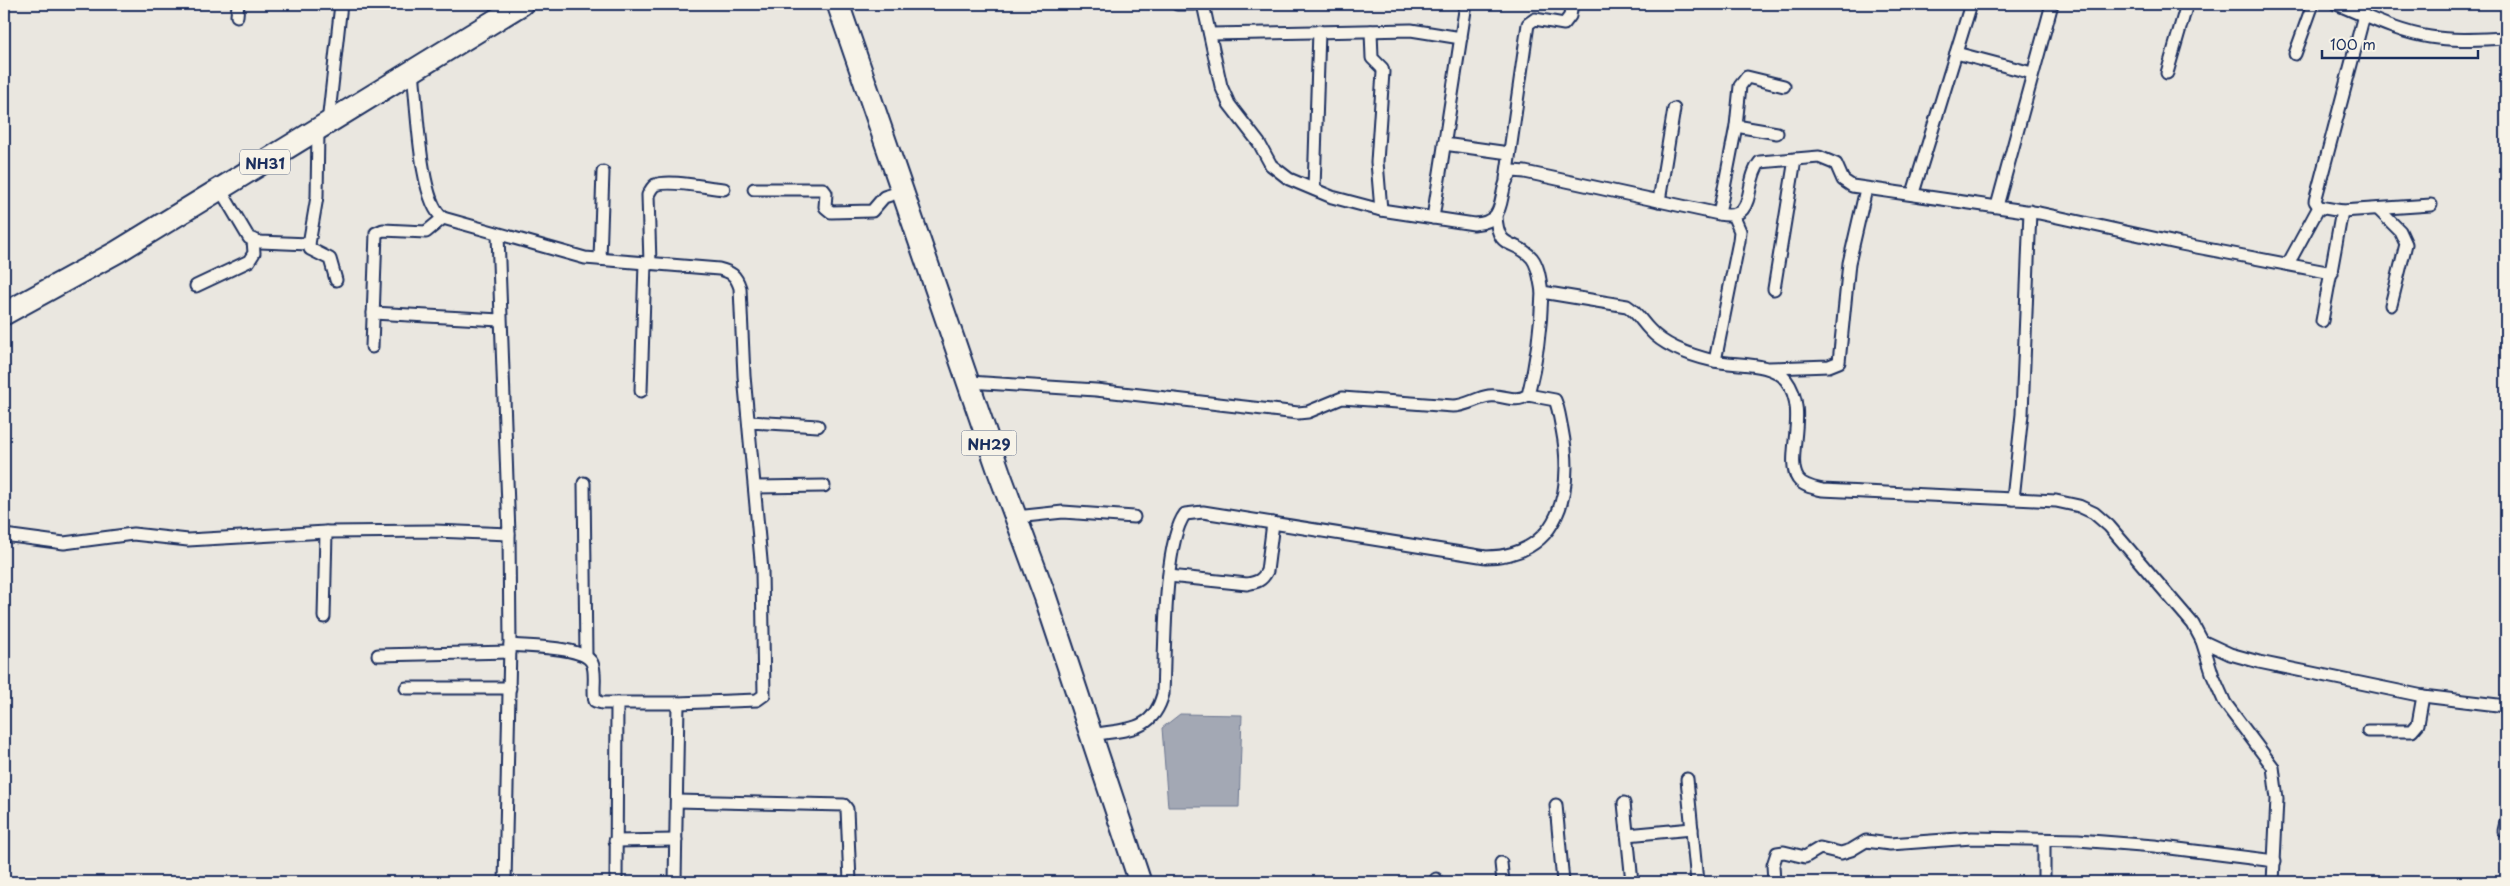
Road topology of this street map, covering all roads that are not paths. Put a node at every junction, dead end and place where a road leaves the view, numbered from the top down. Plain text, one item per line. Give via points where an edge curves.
1 (238, 4) edge
2 (341, 4) edge
3 (522, 4) edge
4 (838, 4) edge
5 (1177, 4) edge
6 (1195, 4) edge
7 (1204, 4) edge
8 (1466, 4) edge
9 (1572, 4) edge
10 (1971, 4) edge
11 (2052, 4) edge
12 (2187, 4) edge
13 (2313, 4) edge
14 (2336, 4) edge
15 (2364, 15) junction
16 (237, 16) dead end
17 (1319, 31) junction
18 (1371, 31) junction
19 (1210, 34) junction
20 (1462, 38) junction
21 (2506, 38) edge
22 (1956, 53) junction
23 (2295, 54) dead end
24 (413, 72) junction
25 (2032, 73) junction
26 (2167, 73) dead end
27 (1784, 86) dead end
28 (1674, 109) dead end
29 (1736, 126) junction
30 (323, 127) junction
31 (1777, 133) dead end
32 (1444, 144) junction
33 (1509, 153) junction
34 (1794, 159) junction
35 (603, 172) dead end
36 (1506, 179) junction
37 (220, 189) junction
38 (724, 189) dead end
39 (754, 189) dead end
40 (1314, 189) junction
41 (1866, 189) junction
42 (903, 191) junction
43 (1913, 193) junction
44 (1659, 201) junction
45 (2431, 205) dead end
46 (1998, 206) junction
47 (2319, 207) junction
48 (2378, 209) junction
49 (1381, 210) junction
50 (2030, 211) junction
51 (2342, 211) junction
52 (1719, 214) junction
53 (1733, 215) junction
54 (1496, 216) junction
55 (443, 218) junction
56 (1433, 218) junction
57 (498, 234) junction
58 (254, 240) junction
59 (309, 244) junction
60 (600, 260) junction
61 (648, 264) junction
62 (2288, 264) junction
63 (2332, 272) junction
64 (336, 280) dead end
65 (196, 286) dead end
66 (1774, 289) dead end
67 (1542, 292) junction
68 (2391, 305) dead end
69 (4, 314) edge
70 (373, 314) junction
71 (500, 320) junction
72 (2322, 321) dead end
73 (372, 347) dead end
74 (1715, 361) junction
75 (1767, 368) junction
76 (969, 382) junction
77 (641, 391) dead end
78 (1528, 395) junction
79 (750, 422) junction
80 (818, 426) dead end
81 (584, 484) dead end
82 (824, 486) dead end
83 (755, 487) junction
84 (2013, 499) junction
85 (1016, 517) junction
86 (1134, 517) dead end
87 (1273, 523) junction
88 (326, 532) junction
89 (509, 534) junction
90 (4, 535) edge
91 (1169, 576) junction
92 (324, 617) dead end
93 (2202, 641) junction
94 (510, 649) junction
95 (378, 655) dead end
96 (586, 656) junction
97 (406, 688) dead end
98 (510, 688) junction
99 (2423, 696) junction
100 (678, 703) junction
101 (617, 704) junction
102 (2506, 706) edge
103 (2368, 731) dead end
104 (1091, 735) junction
105 (1688, 779) dead end
106 (677, 801) junction
107 (1624, 803) dead end
108 (1556, 805) dead end
109 (1692, 829) junction
110 (1627, 835) junction
111 (676, 840) junction
112 (2044, 840) junction
113 (615, 841) junction
114 (2275, 861) junction
115 (1501, 863) dead end
116 (505, 882) edge
117 (616, 882) edge
118 (676, 882) edge
119 (850, 882) edge
120 (1140, 882) edge
121 (1503, 882) edge
122 (1563, 882) edge
123 (1632, 882) edge
124 (1697, 882) edge
125 (1774, 882) edge
126 (2044, 882) edge
127 (2273, 882) edge

1 - 16 street
2 - 30 street
3 - 24 highway, NH31
4 - 42 highway, NH29
5 - 6 street
7 - 19 street
8 - 20 street
9 - 33 street via 1570,16 1564,24 1535,19 1528,24
10 - 22 street
11 - 25 street
12 - 26 street
13 - 23 street
14 - 15 street
15 - 21 street via 2430,37 2457,40
15 - 47 street via 2316,193 2315,201
17 - 18 street
17 - 19 street
17 - 40 street
18 - 20 street via 1411,30
18 - 49 street via 1372,58 1383,72 1377,162
19 - 40 street via 1221,86 1229,104 1259,143 1271,165 1288,179
20 - 32 street
22 - 25 street
22 - 43 street
24 - 30 highway, NH31
24 - 55 street via 425,183 434,209
25 - 46 street
27 - 29 street via 1753,78 1743,80
28 - 44 street
29 - 31 street
29 - 52 street
30 - 37 highway, NH31
30 - 59 street
32 - 33 street
32 - 56 street
33 - 36 street
34 - 41 street via 1829,159 1836,164 1843,180
34 - 53 street via 1760,162 1751,177 1747,205 1743,212
34 - 66 street
35 - 60 street
36 - 44 street via 1514,172 1525,172
36 - 54 street
37 - 58 street via 245,233
37 - 69 highway, NH31 via 117,252
38 - 61 street via 670,183 654,186 648,195
39 - 42 street via 824,189 825,207 831,212 872,211 884,197
40 - 49 street
41 - 43 street
41 - 75 street via 1848,272 1839,362 1829,366
42 - 76 highway, NH29
43 - 46 street
44 - 52 street
45 - 48 street
46 - 50 street
47 - 51 street
47 - 62 street
48 - 51 street
48 - 68 street via 2400,232 2406,244
49 - 56 street
50 - 62 street
50 - 84 street via 2022,414
51 - 63 street
52 - 53 street
53 - 74 street via 1738,223 1739,241
54 - 56 street via 1486,224
54 - 67 street via 1501,238 1525,252 1537,266
55 - 57 street
55 - 70 street via 426,232 383,230 376,233
57 - 60 street
57 - 71 street
58 - 59 street
58 - 65 street via 254,253 249,261
59 - 64 street via 310,249 330,259
60 - 61 street
61 - 77 street
61 - 79 street via 719,269 731,272 737,278
62 - 63 street
63 - 72 street
67 - 74 street via 1627,306 1656,336 1693,355
67 - 78 street via 1540,338
70 - 71 street
70 - 73 street
71 - 89 street
74 - 75 street
75 - 84 street via 1787,380 1795,398 1794,467 1798,479 1808,486 1822,490
76 - 78 street via 1096,390 1298,413 1342,398 1453,406 1490,396 1518,400
76 - 85 highway, NH29
78 - 87 street via 1555,400 1567,464 1563,498 1553,524 1533,545 1518,554 1504,557 1462,555
79 - 80 street
79 - 83 street
81 - 96 street
82 - 83 street
83 - 100 street via 762,571 764,695 757,700
84 - 93 street via 2056,501 2094,513 2186,615
85 - 86 street via 1064,512
85 - 104 highway, NH29
87 - 91 street via 1267,571 1257,582 1247,584
87 - 91 street via 1203,512 1186,514 1181,519
88 - 89 street
88 - 90 street via 188,540 133,534 70,543
88 - 92 street
89 - 94 street
91 - 104 street via 1160,707 1154,718 1141,725
93 - 99 street via 2249,659
93 - 114 street via 2225,703 2273,767 2277,799
94 - 95 street
94 - 96 street via 575,652
94 - 98 street
96 - 101 street via 594,672 595,701
97 - 98 street
98 - 116 street
99 - 102 street
99 - 103 street via 2418,724 2412,731
100 - 101 street
100 - 106 street
101 - 113 street
104 - 120 highway, NH29
105 - 109 street
106 - 111 street
106 - 119 street via 844,805 847,809
107 - 110 street
108 - 122 street
109 - 110 street
109 - 124 street
110 - 123 street
111 - 113 street
111 - 118 street
112 - 114 street via 2154,846
112 - 125 street via 1972,838 1890,844 1866,841 1845,852 1820,848 1800,857 1777,853
112 - 126 street
113 - 117 street
114 - 127 street
115 - 121 street

